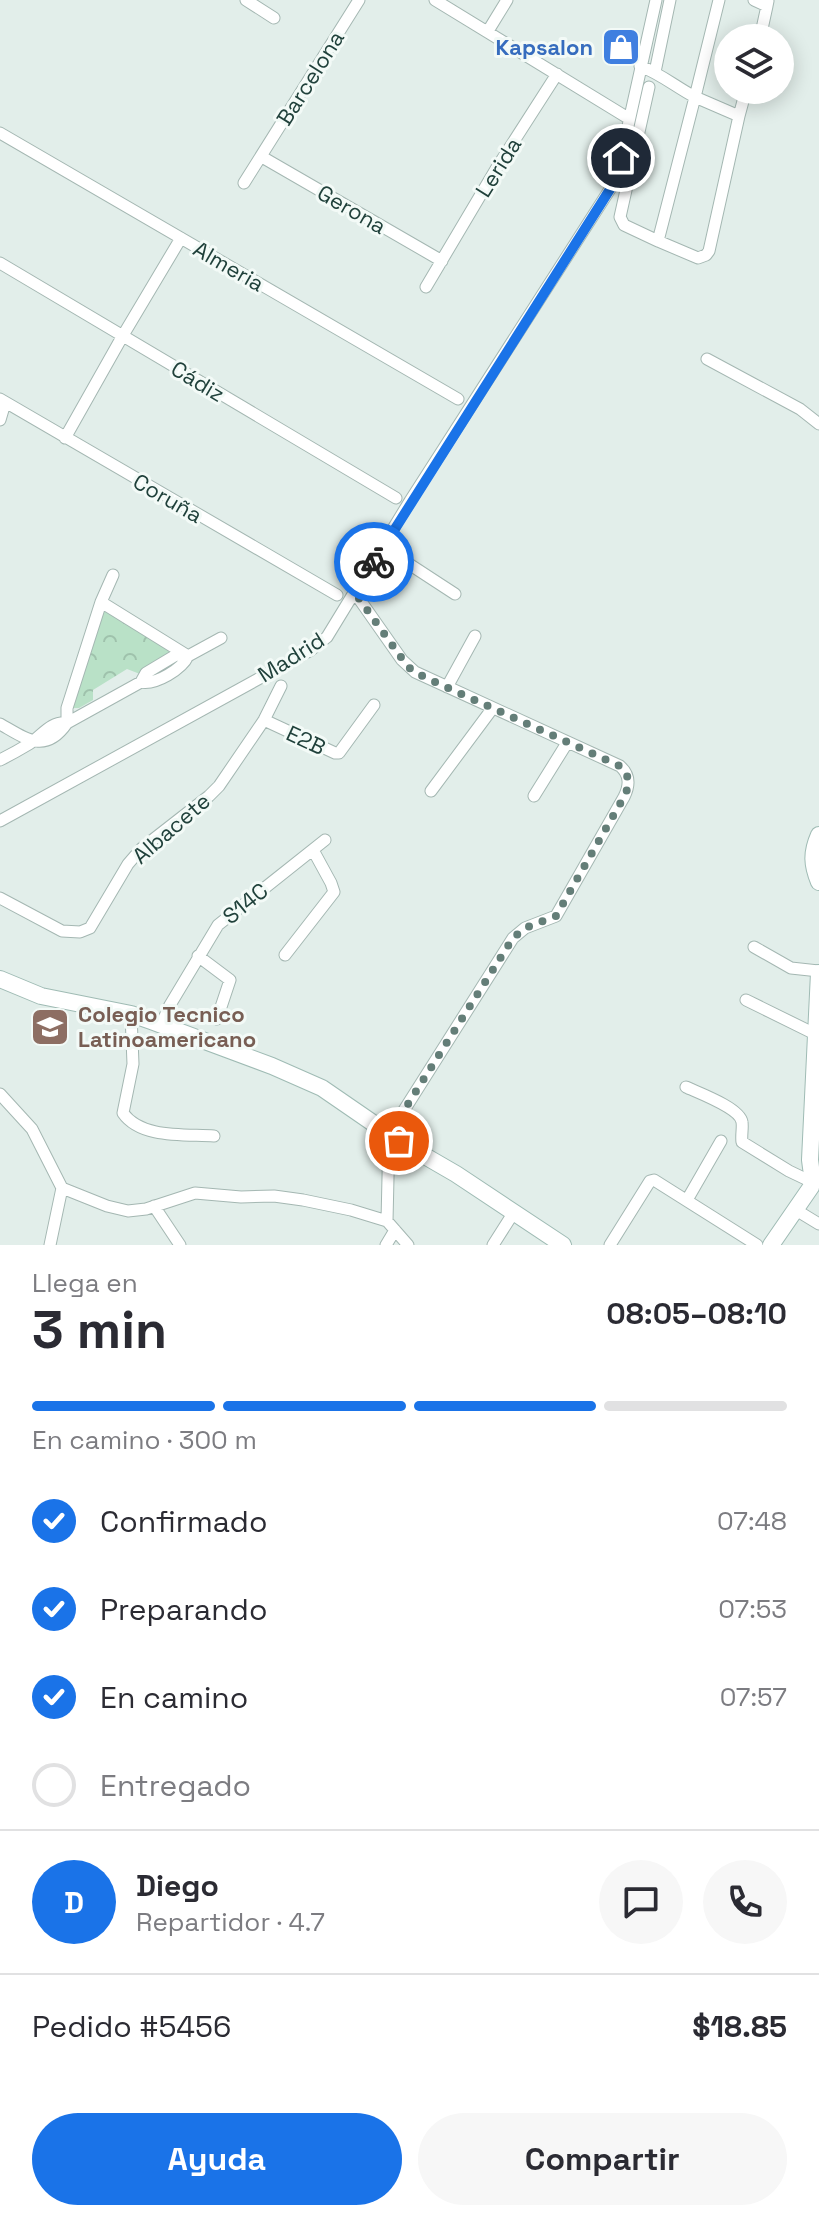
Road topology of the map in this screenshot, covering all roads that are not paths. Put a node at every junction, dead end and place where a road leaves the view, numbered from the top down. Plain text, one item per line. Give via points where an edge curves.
1 (246, 0) edge
2 (359, 0) edge
3 (435, 0) edge
4 (507, 0) edge
5 (656, 0) edge
6 (670, 0) edge
7 (719, 0) edge
8 (754, 0) edge
9 (768, 3) edge
10 (274, 18) dead end
11 (763, 24) edge
12 (488, 31) junction
13 (640, 66) junction
14 (655, 72) junction
15 (557, 74) junction
16 (636, 86) junction
17 (675, 86) junction
18 (649, 87) junction
19 (695, 97) junction
20 (742, 104) edge
21 (739, 116) junction
22 (628, 118) junction
23 (0, 133) edge
24 (262, 157) junction
25 (244, 183) dead end
26 (181, 238) junction
27 (658, 241) junction
28 (442, 261) junction
29 (0, 263) edge
30 (426, 287) dead end
31 (122, 337) junction
32 (707, 359) dead end
33 (458, 399) dead end
34 (3, 401) edge
35 (0, 420) edge
36 (819, 424) edge
37 (65, 438) junction
38 (396, 498) dead end
39 (383, 547) junction
40 (113, 575) dead end
41 (355, 593) junction
42 (455, 594) dead end
43 (337, 595) dead end
44 (101, 602) junction
45 (475, 636) dead end
46 (221, 638) dead end
47 (188, 656) junction
48 (281, 686) dead end
49 (447, 687) junction
50 (374, 705) dead end
51 (492, 709) junction
52 (264, 720) junction
53 (67, 723) junction
54 (0, 724) edge
55 (33, 742) junction
56 (567, 743) junction
57 (0, 760) edge
58 (431, 791) dead end
59 (534, 796) dead end
60 (0, 821) edge
61 (819, 835) edge
62 (325, 840) dead end
63 (313, 850) junction
64 (819, 882) edge
65 (0, 898) edge
66 (754, 947) dead end
67 (285, 955) dead end
68 (198, 956) junction
69 (0, 979) edge
70 (819, 980) edge
71 (746, 1000) dead end
72 (131, 1014) junction
73 (217, 1019) dead end
74 (161, 1025) junction
75 (815, 1034) junction
76 (686, 1087) dead end
77 (0, 1094) edge
78 (389, 1134) junction
79 (214, 1136) dead end
80 (721, 1141) dead end
81 (815, 1150) edge
82 (812, 1182) junction
83 (62, 1188) junction
84 (687, 1200) junction
85 (154, 1206) junction
86 (796, 1210) junction
87 (514, 1212) junction
88 (819, 1224) edge
89 (391, 1226) junction
90 (50, 1245) edge
91 (180, 1245) edge
92 (386, 1245) edge
93 (408, 1245) edge
94 (493, 1245) edge
95 (563, 1245) edge
96 (610, 1245) edge
97 (757, 1245) edge
98 (771, 1245) edge

1 - 10 street
2 - 24 street, Barcelona
3 - 12 street
4 - 12 street
5 - 13 street, Madrid
6 - 14 street
7 - 19 street
8 - 9 street
9 - 11 street
12 - 15 street
13 - 14 street
13 - 16 street, Madrid
14 - 17 street
15 - 22 street
15 - 28 street, Lerida
16 - 18 street
16 - 22 street, Madrid
17 - 18 street
17 - 19 street
18 - 27 street via 620,217 624,225
19 - 21 street
19 - 27 street
20 - 21 street
21 - 27 street via 709,251 698,258
22 - 39 street, Madrid via 614,183
23 - 26 street, Almeria
24 - 25 street, Barcelona
24 - 28 street, Gerona
26 - 31 street
26 - 33 street, Almeria
28 - 30 street, Lerida
29 - 31 street, Cádiz
31 - 37 street
31 - 38 street, Cádiz
32 - 36 street
34 - 35 street
34 - 37 street, Coruña
37 - 43 street, Coruña
39 - 41 street, Madrid
39 - 42 street
40 - 44 street
41 - 49 street via 408,667
41 - 60 street, Madrid via 327,637 311,650
44 - 47 street
44 - 53 street via 67,708
45 - 49 street
46 - 47 street
47 - 53 street via 176,655 146,673 141,682
48 - 52 street, Albacete
49 - 51 street
50 - 52 street, E2B via 339,753
51 - 56 street
51 - 58 street
52 - 65 street, Albacete via 219,786 128,864 90,928 62,931
53 - 55 street via 58,722
54 - 55 street
55 - 57 street
56 - 59 street
56 - 78 street via 623,770 629,780 624,797 556,916 513,938
61 - 64 street via 812,853
62 - 63 street, S14C
63 - 67 street via 334,892
63 - 68 street, S14C via 218,925
66 - 70 street
68 - 73 street via 230,980
68 - 74 street, S14C
69 - 72 street via 41,996
70 - 75 street
71 - 75 street
72 - 74 street
72 - 79 street via 133,1064 126,1118 154,1132
74 - 78 street via 322,1088
75 - 81 street
76 - 82 street via 739,1115 742,1142
77 - 83 street via 32,1129
78 - 87 street
78 - 89 street
80 - 84 street
81 - 82 street
82 - 86 street
83 - 85 street via 128,1211
83 - 90 street
84 - 96 street via 658,1180 650,1181
84 - 97 street
85 - 89 street via 195,1193 274,1196 351,1210
85 - 91 street
86 - 88 street
86 - 98 street
87 - 94 street
87 - 95 street
89 - 92 street
89 - 93 street

